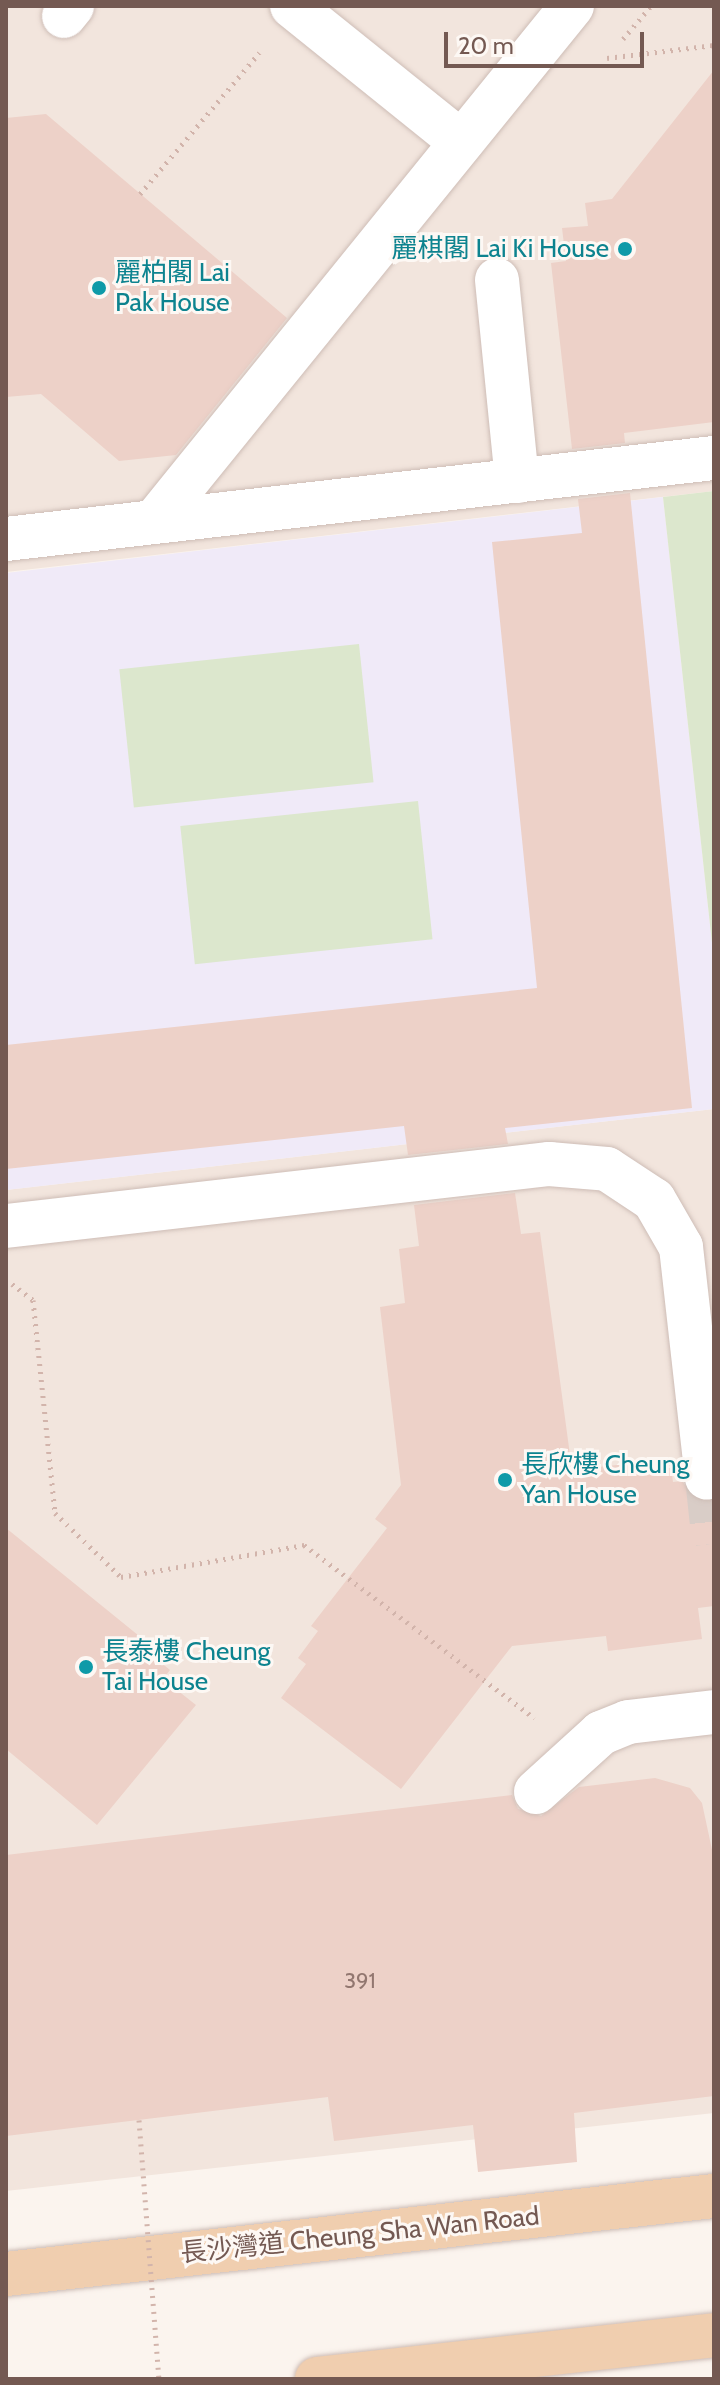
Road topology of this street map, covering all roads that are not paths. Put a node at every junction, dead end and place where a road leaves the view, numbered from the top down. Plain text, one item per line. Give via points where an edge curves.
1 (292, 6) edge
2 (572, 6) edge
3 (461, 142) junction
4 (497, 280) dead end
5 (714, 458) edge
6 (517, 481) junction
7 (154, 522) junction
8 (6, 539) edge
9 (6, 1226) edge
10 (707, 1478) dead end
11 (714, 1712) edge
12 (536, 1792) dead end
13 (714, 2196) edge
14 (6, 2274) edge
15 (714, 2335) edge
16 (317, 2379) edge

1 - 3 lane
2 - 3 lane
3 - 7 lane
4 - 6 lane
5 - 6 lane
6 - 7 lane
7 - 8 lane
9 - 10 lane via 549,1164 607,1169 654,1200 681,1247
11 - 12 lane via 628,1722 577,1749
13 - 14 main road, 長沙灣道 Cheung Sha Wan Road
15 - 16 main road

